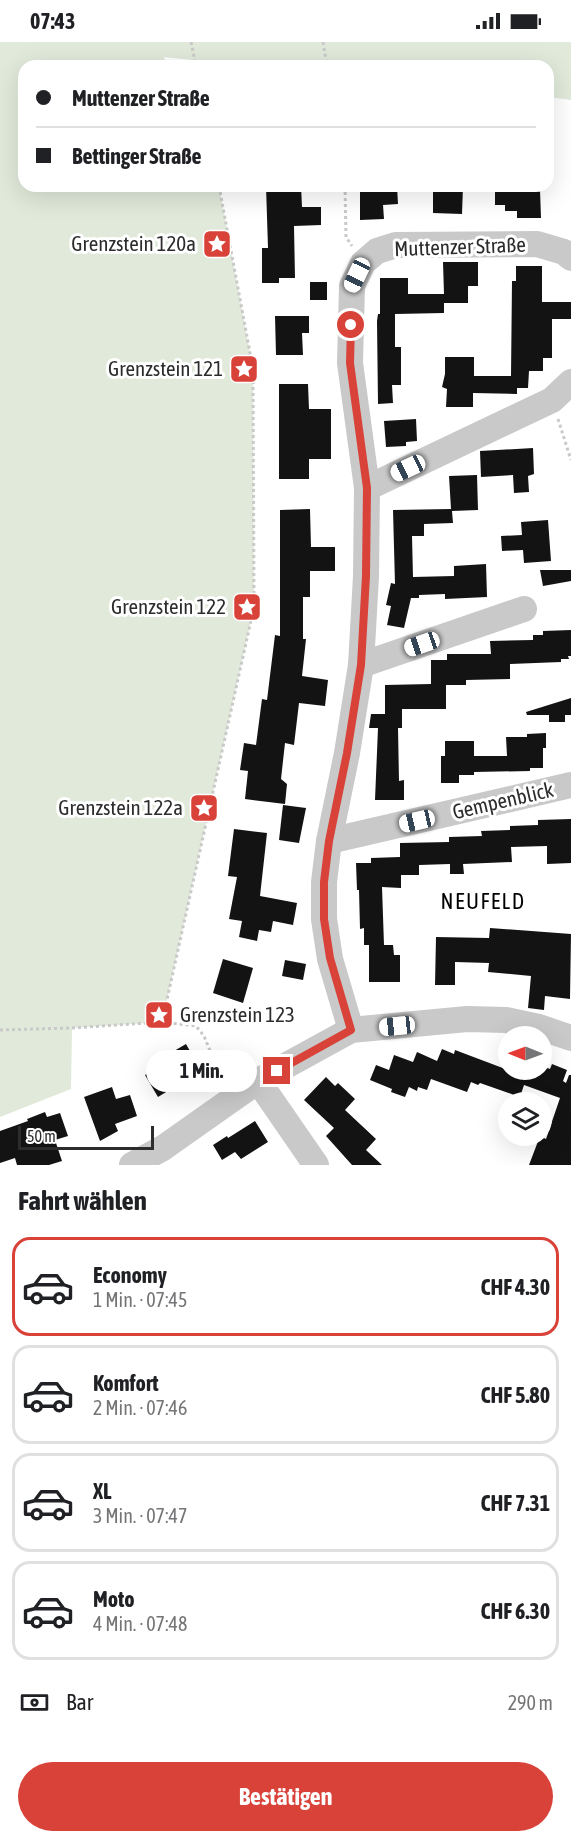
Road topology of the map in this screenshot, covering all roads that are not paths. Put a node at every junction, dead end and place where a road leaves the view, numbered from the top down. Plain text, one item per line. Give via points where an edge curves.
1 (571, 258) edge
2 (571, 382) edge
3 (367, 488) junction
4 (524, 609) dead end
5 (361, 665) junction
6 (571, 785) edge
7 (329, 841) junction
8 (351, 1030) junction
9 (571, 1038) edge
10 (258, 1081) junction
11 (132, 1165) edge
12 (316, 1165) edge

1 - 3 street, Muttenzer Straße via 537,244 396,244 377,251 363,263 352,286 350,363
2 - 3 street via 552,400
3 - 5 street
4 - 5 street
5 - 7 street
6 - 7 street, Gempenblick
7 - 8 street via 324,919 330,958
8 - 9 street via 467,1019 506,1020
8 - 10 street
10 - 11 street via 163,1148
10 - 12 street

